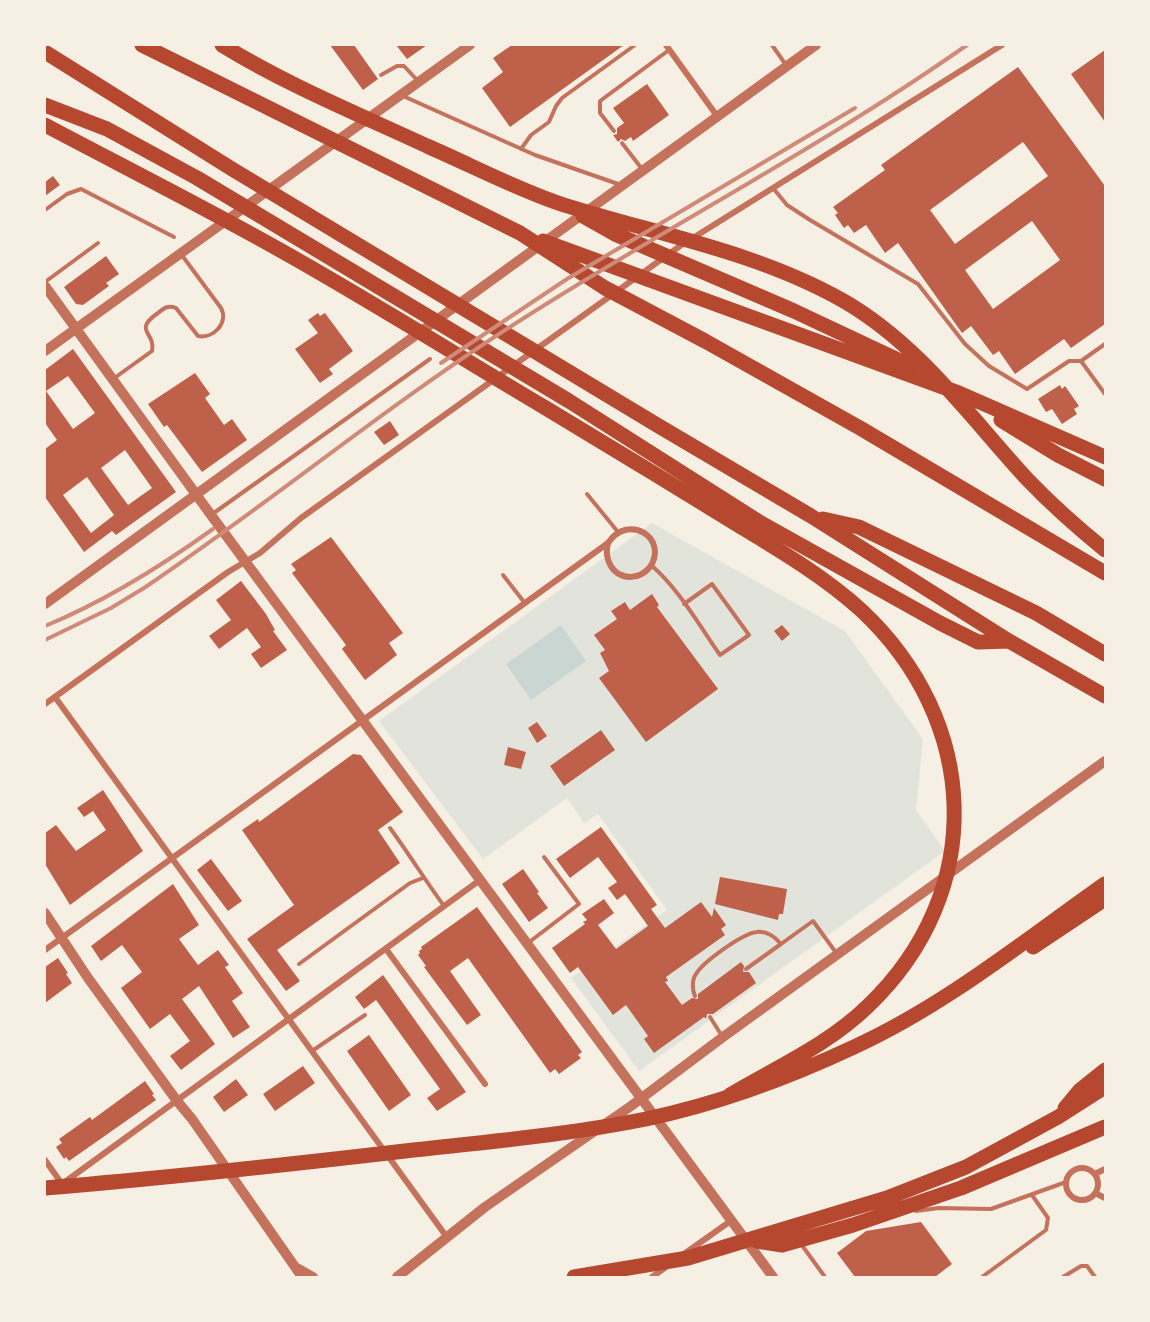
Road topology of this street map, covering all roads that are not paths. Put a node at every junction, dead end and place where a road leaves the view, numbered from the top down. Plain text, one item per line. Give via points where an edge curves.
1 (142, 45) edge
2 (222, 45) edge
3 (470, 45) edge
4 (635, 45) edge
5 (772, 45) edge
6 (816, 45) edge
7 (1002, 45) edge
8 (668, 47) edge
9 (45, 52) edge
10 (787, 66) junction
11 (381, 75) dead end
12 (419, 82) junction
13 (401, 95) junction
14 (45, 105) edge
15 (717, 116) junction
16 (45, 125) edge
17 (614, 131) dead end
18 (622, 143) dead end
19 (521, 149) junction
20 (643, 170) junction
21 (622, 185) junction
22 (773, 188) junction
23 (560, 203) junction
24 (45, 210) edge
25 (520, 233) junction
26 (174, 237) dead end
27 (98, 243) dead end
28 (181, 254) junction
29 (45, 282) edge
30 (45, 286) edge
31 (76, 329) junction
32 (1105, 344) edge
33 (45, 351) edge
34 (430, 359) dead end
35 (1081, 361) junction
36 (112, 380) junction
37 (959, 393) junction
38 (1105, 394) edge
39 (977, 401) junction
40 (1105, 457) edge
41 (1105, 479) edge
42 (587, 494) dead end
43 (196, 495) junction
44 (211, 515) junction
45 (812, 516) junction
46 (618, 532) junction
47 (608, 543) junction
48 (1105, 550) edge
49 (245, 562) junction
50 (651, 565) junction
51 (1105, 573) edge
52 (503, 575) dead end
53 (524, 602) junction
54 (45, 604) edge
55 (684, 604) junction
56 (1014, 643) junction
57 (1105, 654) edge
58 (1105, 696) edge
59 (55, 697) junction
60 (45, 704) edge
61 (362, 720) junction
62 (1105, 761) edge
63 (390, 828) dead end
64 (544, 857) dead end
65 (172, 858) junction
66 (423, 878) junction
67 (480, 880) junction
68 (1105, 885) edge
69 (1105, 899) edge
70 (444, 906) junction
71 (45, 913) edge
72 (62, 939) junction
73 (527, 944) junction
74 (780, 944) junction
75 (386, 949) junction
76 (45, 950) edge
77 (838, 954) junction
78 (299, 964) dead end
79 (746, 969) dead end
80 (961, 985) junction
81 (695, 996) dead end
82 (365, 1015) dead end
83 (710, 1017) dead end
84 (289, 1019) junction
85 (723, 1037) junction
86 (312, 1051) junction
87 (1105, 1070) edge
88 (485, 1084) dead end
89 (1105, 1086) edge
90 (730, 1095) junction
91 (641, 1098) junction
92 (177, 1101) junction
93 (1058, 1117) junction
94 (1105, 1127) edge
95 (45, 1160) edge
96 (1105, 1169) edge
97 (1095, 1174) junction
98 (1066, 1182) junction
99 (45, 1188) edge
100 (1095, 1193) junction
101 (1032, 1195) junction
102 (1105, 1198) edge
103 (732, 1219) junction
104 (844, 1221) dead end
105 (820, 1224) dead end
106 (790, 1228) junction
107 (446, 1236) junction
108 (747, 1238) junction
109 (294, 1266) junction
110 (302, 1277) edge
111 (313, 1277) edge
112 (397, 1277) edge
113 (574, 1277) edge
114 (652, 1277) edge
115 (773, 1277) edge
116 (825, 1277) edge
117 (982, 1277) edge
118 (1063, 1277) edge
119 (1095, 1277) edge

1 - 25 highway
2 - 23 highway via 322,99
3 - 12 street
4 - 19 lane via 567,93 549,122 531,135
5 - 10 lane
6 - 10 street
7 - 22 street
8 - 15 street
8 - 17 lane via 600,101 600,113
9 - 45 highway via 232,169
10 - 15 street
11 - 12 lane via 404,66
12 - 13 street
13 - 19 lane
13 - 28 street
14 - 56 highway via 107,129 197,178 569,401 761,523 940,623 978,642
15 - 20 street
16 - 90 highway via 289,255 820,577 861,610 912,669 940,728 952,779 953,838 944,883 930,920 901,968 869,1006 825,1041
18 - 20 lane
19 - 21 lane
20 - 21 street
21 - 43 street
22 - 35 lane via 788,205 810,220 918,284 965,344 989,366 1027,389 1069,361
22 - 49 street via 662,259 325,500
23 - 37 highway via 615,234 855,338 949,383
23 - 48 highway via 757,261 836,297 893,335 924,364 1047,499
24 - 26 lane via 81,189
25 - 37 highway
25 - 51 highway via 605,288 860,428
27 - 29 lane
28 - 31 street
28 - 36 lane via 221,308 223,322 207,336 198,336 176,308 165,308 145,326 152,351
30 - 31 street
31 - 33 street
31 - 36 street
32 - 35 lane
34 - 44 lane
35 - 38 lane
36 - 43 street
37 - 39 highway
39 - 40 highway
39 - 41 highway via 1034,441
42 - 46 lane
43 - 44 street
43 - 54 street
44 - 49 street
45 - 56 highway
45 - 57 highway via 860,527 1036,613
46 - 47 street
46 - 50 street via 634,529 648,535 655,549
47 - 50 street via 607,559 616,572 631,577
47 - 53 street
49 - 59 street
49 - 61 street
50 - 55 lane
52 - 53 lane
53 - 61 street
55 - 55 lane via 720,655 749,635 712,584
56 - 58 highway
59 - 60 street
59 - 65 street
61 - 65 street
61 - 67 street
62 - 77 street
63 - 66 lane
64 - 73 lane via 579,904
65 - 72 street
65 - 84 street
66 - 70 lane
66 - 78 lane via 410,883
67 - 70 street
67 - 73 street
68 - 80 highway
69 - 80 highway via 983,981
70 - 75 street
71 - 72 street
72 - 76 street
72 - 92 street
73 - 91 street
74 - 77 lane via 813,921
74 - 79 lane
74 - 81 lane via 774,937 758,932 743,936 702,966 694,976
75 - 84 street
75 - 88 street
77 - 85 street
80 - 90 highway via 878,1036 770,1083
82 - 86 lane
83 - 85 lane
84 - 86 street
84 - 92 street
85 - 91 street
86 - 107 street
87 - 93 highway via 1080,1090
89 - 93 highway
90 - 99 highway via 650,1118 574,1131 262,1168
91 - 103 street
91 - 107 street
92 - 95 street via 62,1184
92 - 109 street
93 - 108 highway via 930,1183 844,1212
94 - 108 highway via 961,1188 853,1225 782,1245
96 - 97 street
97 - 98 street via 1080,1168
97 - 100 street
98 - 100 street via 1074,1198 1086,1199
98 - 101 lane
100 - 102 street
101 - 104 lane via 991,1209 939,1208
101 - 117 lane via 1048,1218 1046,1230
103 - 108 street
103 - 114 street
105 - 106 lane
106 - 108 lane
106 - 116 lane
107 - 112 street
108 - 113 highway via 688,1258
108 - 115 street
109 - 110 street
109 - 111 street
118 - 119 lane via 1081,1266 1087,1266

